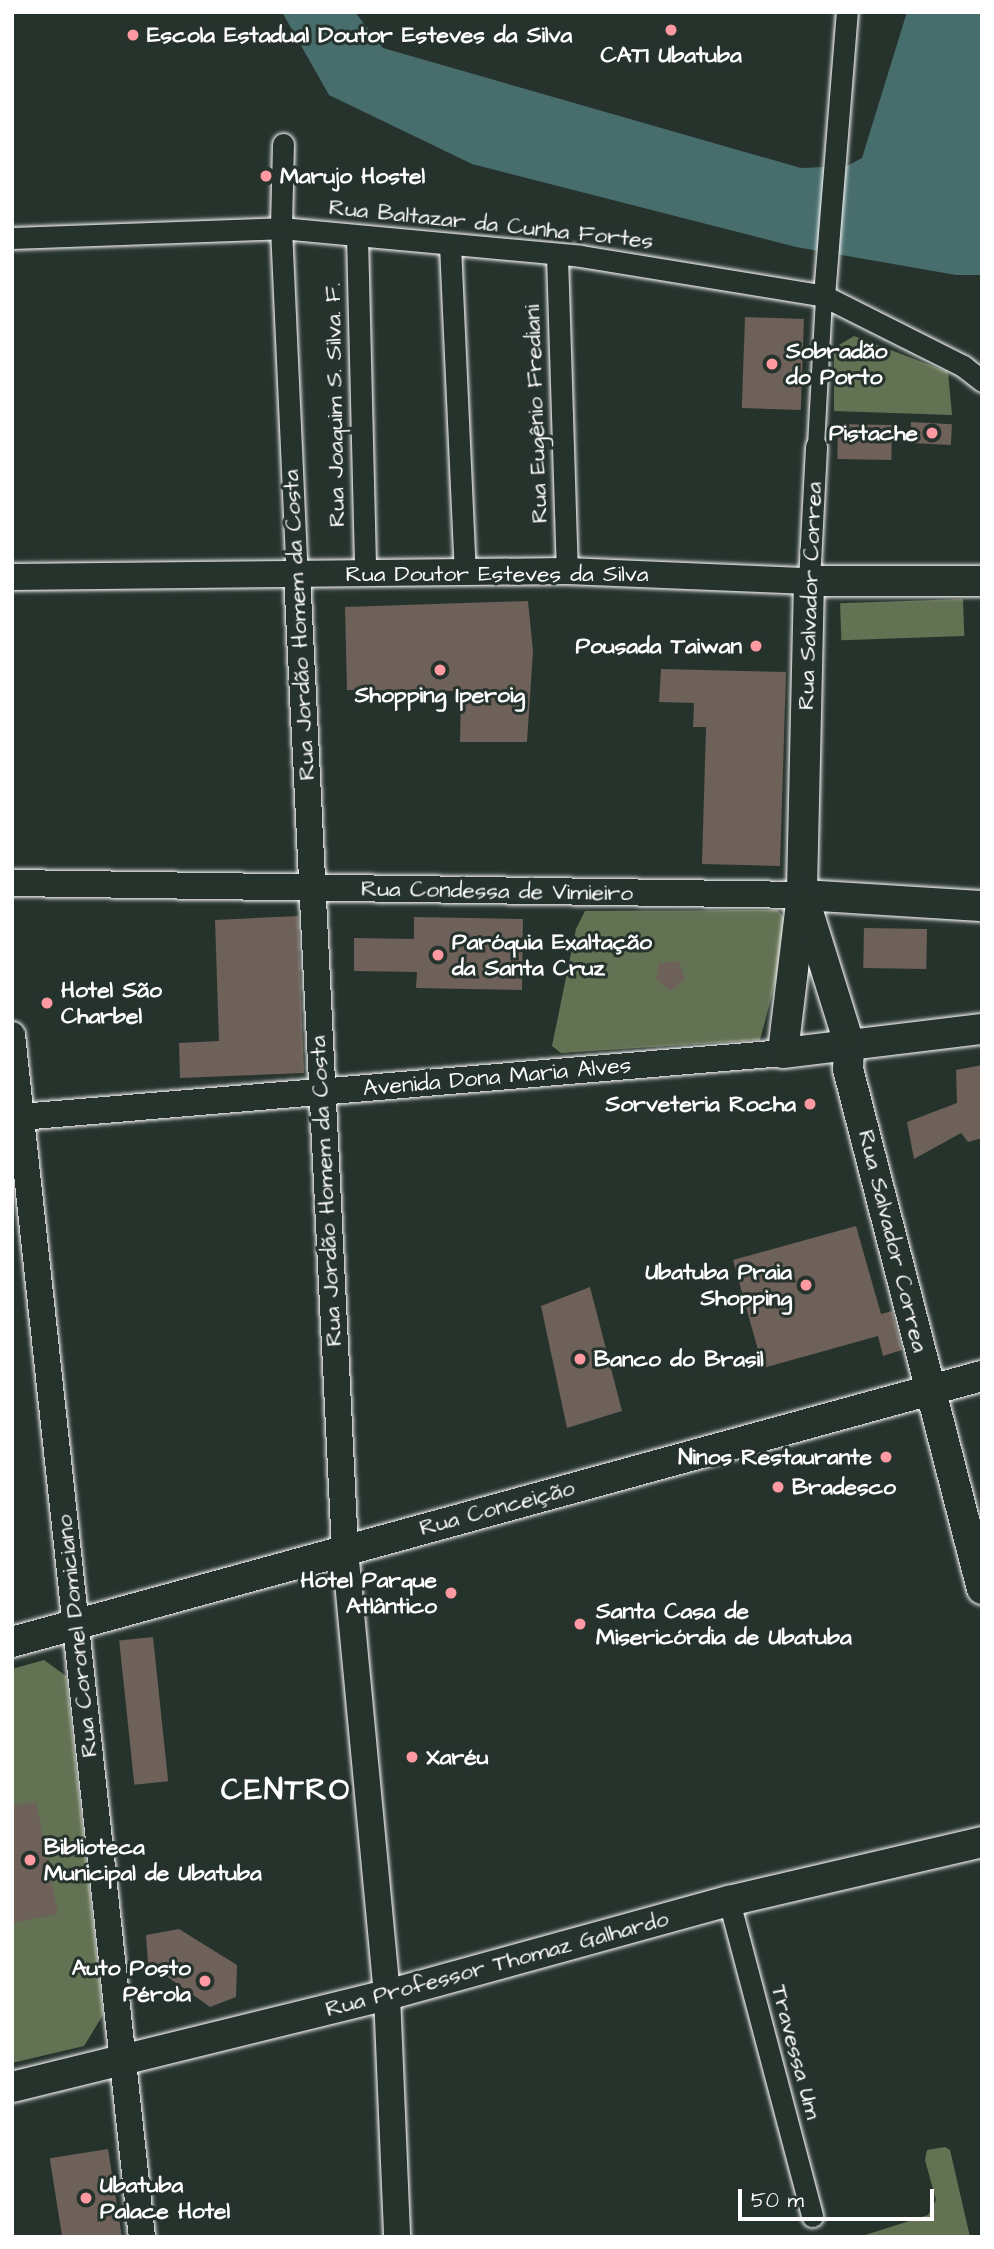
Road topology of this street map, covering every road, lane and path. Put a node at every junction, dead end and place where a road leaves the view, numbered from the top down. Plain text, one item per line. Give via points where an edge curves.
1 (847, 12) edge
2 (284, 144) dead end
3 (281, 228) junction
4 (357, 236) junction
5 (12, 238) edge
6 (450, 245) junction
7 (557, 256) junction
8 (824, 288) junction
9 (982, 381) edge
10 (816, 446) joint
11 (567, 571) junction
12 (465, 572) junction
13 (365, 573) junction
14 (297, 574) junction
15 (12, 577) edge
16 (982, 581) edge
17 (809, 582) junction
18 (12, 883) edge
19 (311, 887) junction
20 (802, 895) junction
21 (982, 906) edge
22 (982, 1029) edge
23 (12, 1035) edge
24 (849, 1043) junction
25 (783, 1053) junction
26 (321, 1092) junction
27 (17, 1117) edge
28 (982, 1376) edge
29 (932, 1388) junction
30 (345, 1550) junction
31 (982, 1589) edge
32 (75, 1624) junction
33 (12, 1642) edge
34 (982, 1842) edge
35 (729, 1901) junction
36 (387, 1995) junction
37 (122, 2061) junction
38 (12, 2087) edge
39 (812, 2216) dead end
40 (142, 2237) edge
41 (397, 2237) edge

1 - 8 street
2 - 3 street, Rua Jordão Homem da Costa
3 - 4 street, Rua Baltazar da Cunha Fortes
3 - 5 street, Rua Baltazar da Cunha Fortes
3 - 14 street, Rua Jordão Homem da Costa
4 - 6 street, Rua Baltazar da Cunha Fortes
4 - 13 street, Rua Joaquim S. Silva. F.
6 - 7 street, Rua Baltazar da Cunha Fortes
6 - 12 street
7 - 8 street, Rua Baltazar da Cunha Fortes
7 - 11 street, Rua Eugênio Frediani
8 - 9 street, Rua Baltazar da Cunha Fortes
8 - 10 street, Rua Salvador Correa
10 - 17 street, Rua Salvador Correa
11 - 12 street, Rua Doutor Esteves da Silva
11 - 17 street, Rua Doutor Esteves da Silva
12 - 13 street, Rua Doutor Esteves da Silva
13 - 14 street, Rua Doutor Esteves da Silva
14 - 15 street, Rua Doutor Esteves da Silva
14 - 19 street, Rua Jordão Homem da Costa
16 - 17 main road, Rua Doutor Esteves da Silva
17 - 20 main road, Rua Salvador Correa
18 - 19 street, Rua Condessa de Vimieiro
19 - 20 street, Rua Condessa de Vimieiro
19 - 26 street, Rua Jordão Homem da Costa
20 - 21 main road, Rua Condessa de Vimieiro
20 - 24 main road, Rua Salvador Correa
20 - 25 main road, Rua Salvador Correa
22 - 24 main road, Avenida Dona Maria Alves
23 - 27 street, Rua Coronel Domiciano
24 - 25 main road, Avenida Dona Maria Alves
24 - 29 main road, Rua Salvador Correa via 848,1069
25 - 26 street, Avenida Dona Maria Alves
26 - 27 street, Avenida Dona Maria Alves
26 - 30 street, Rua Jordão Homem da Costa
27 - 32 street, Rua Coronel Domiciano
28 - 29 main road, Rua Conceição
29 - 30 main road, Rua Conceição
29 - 31 main road, Rua Salvador Correa
30 - 32 main road, Rua Conceição
30 - 36 street, Rua Jordão Homem da Costa
32 - 33 main road, Rua Conceição
32 - 37 street, Rua Coronel Domiciano
34 - 35 main road, Rua Professor Thomaz Galhardo
35 - 36 main road, Rua Professor Thomaz Galhardo
35 - 39 street, Travessa Um
36 - 37 main road, Rua Professor Thomaz Galhardo
36 - 41 street, Rua Jordão Homem da Costa
37 - 38 main road, Rua Professor Thomaz Galhardo
37 - 40 street, Rua Coronel Domiciano

